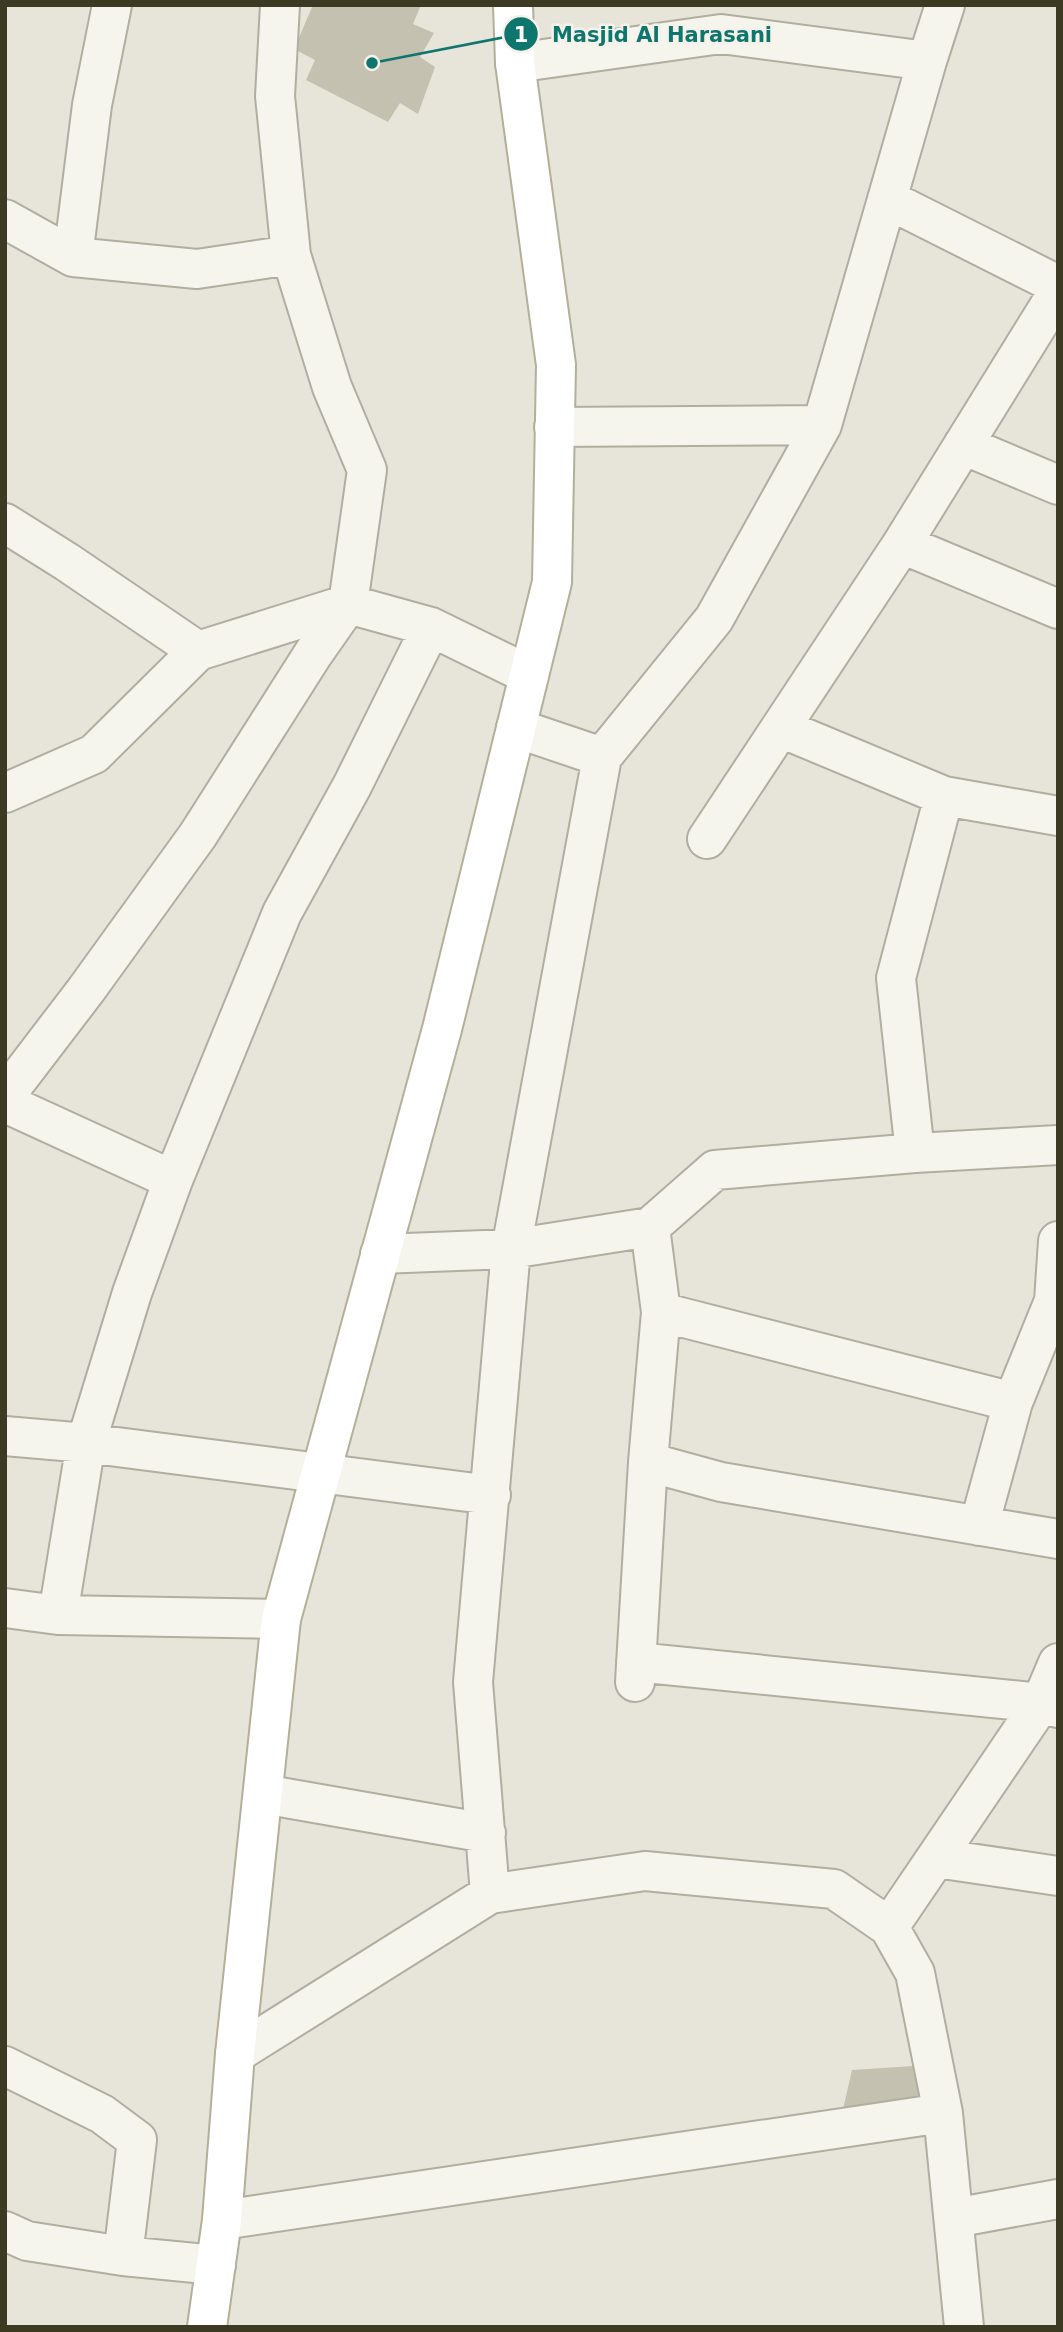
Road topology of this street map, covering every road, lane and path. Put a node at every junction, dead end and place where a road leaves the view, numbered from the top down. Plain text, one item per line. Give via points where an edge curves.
1 (113, 5) edge
2 (280, 5) edge
3 (513, 5) edge
4 (945, 5) edge
5 (725, 20) edge
6 (927, 61) junction
7 (515, 63) junction
8 (887, 199) junction
9 (5, 219) edge
10 (291, 255) junction
11 (72, 257) junction
12 (1058, 285) edge
13 (1058, 292) edge
14 (822, 425) junction
15 (554, 427) junction
16 (963, 445) junction
17 (1058, 485) edge
18 (5, 523) edge
19 (902, 544) junction
20 (348, 604) junction
21 (1058, 609) edge
22 (430, 627) junction
23 (198, 651) junction
24 (529, 675) junction
25 (516, 728) junction
26 (780, 728) junction
27 (602, 757) junction
28 (5, 793) edge
29 (944, 796) junction
30 (1058, 816) edge
31 (707, 839) dead end
32 (5, 1096) edge
33 (5, 1103) edge
34 (1058, 1145) edge
35 (915, 1153) junction
36 (173, 1180) junction
37 (650, 1227) junction
38 (1058, 1241) edge
39 (511, 1249) junction
40 (380, 1254) junction
41 (1056, 1301) edge
42 (661, 1312) junction
43 (1013, 1402) junction
44 (5, 1437) edge
45 (86, 1443) junction
46 (648, 1462) junction
47 (321, 1473) junction
48 (491, 1495) junction
49 (979, 1525) junction
50 (1058, 1539) edge
51 (5, 1608) edge
52 (58, 1615) junction
53 (281, 1619) junction
54 (1058, 1663) edge
55 (1049, 1706) edge
56 (263, 1794) junction
57 (486, 1833) junction
58 (936, 1858) junction
59 (1058, 1876) edge
60 (490, 1894) junction
61 (889, 1927) junction
62 (235, 2054) junction
63 (5, 2066) edge
64 (943, 2113) junction
65 (1058, 2199) edge
66 (954, 2217) junction
67 (222, 2220) junction
68 (5, 2231) edge
69 (123, 2256) junction
70 (216, 2265) junction
71 (207, 2327) edge
72 (964, 2327) edge

1 - 11 street via 92,105
2 - 10 street via 275,96
3 - 7 main road
4 - 6 street
5 - 6 street
5 - 7 street
6 - 8 street
7 - 15 main road via 556,365
8 - 12 street
8 - 14 street
9 - 11 street
10 - 11 street via 197,269
10 - 20 street via 332,387 367,470
13 - 16 street
14 - 15 street
14 - 27 street via 714,619
15 - 24 main road via 552,583
16 - 17 street
16 - 19 street
18 - 23 street
19 - 21 street
19 - 26 street
20 - 22 street
20 - 23 street
20 - 32 street via 198,835
22 - 24 street
22 - 36 street via 352,786 282,913
23 - 28 street via 94,754
24 - 25 main road
25 - 27 street
25 - 40 main road via 442,1029
26 - 29 street
26 - 31 street
27 - 39 street
29 - 30 street
29 - 35 street via 896,978
33 - 36 street
34 - 35 street
35 - 37 street via 715,1170
36 - 45 street
37 - 39 street
37 - 42 street
38 - 41 street
39 - 40 street
39 - 48 street
40 - 47 main road
41 - 43 street
42 - 43 street
42 - 46 street
43 - 49 street
44 - 45 street
45 - 47 street
45 - 52 street
46 - 49 street via 721,1482
46 - 55 street via 636,1672
47 - 48 street
47 - 53 main road
48 - 57 street via 473,1682
49 - 50 street
51 - 52 street
52 - 53 street
53 - 56 main road
54 - 55 street
55 - 58 street
56 - 57 street
56 - 62 main road
57 - 60 street
58 - 59 street
58 - 61 street
60 - 61 street via 645,1871 834,1889
60 - 62 street
61 - 64 street via 915,1973
62 - 67 main road
63 - 69 street via 103,2114 136,2140
64 - 66 street
64 - 67 street
65 - 66 street
66 - 72 street
67 - 70 main road
68 - 69 street via 27,2241
69 - 70 street
70 - 71 main road

